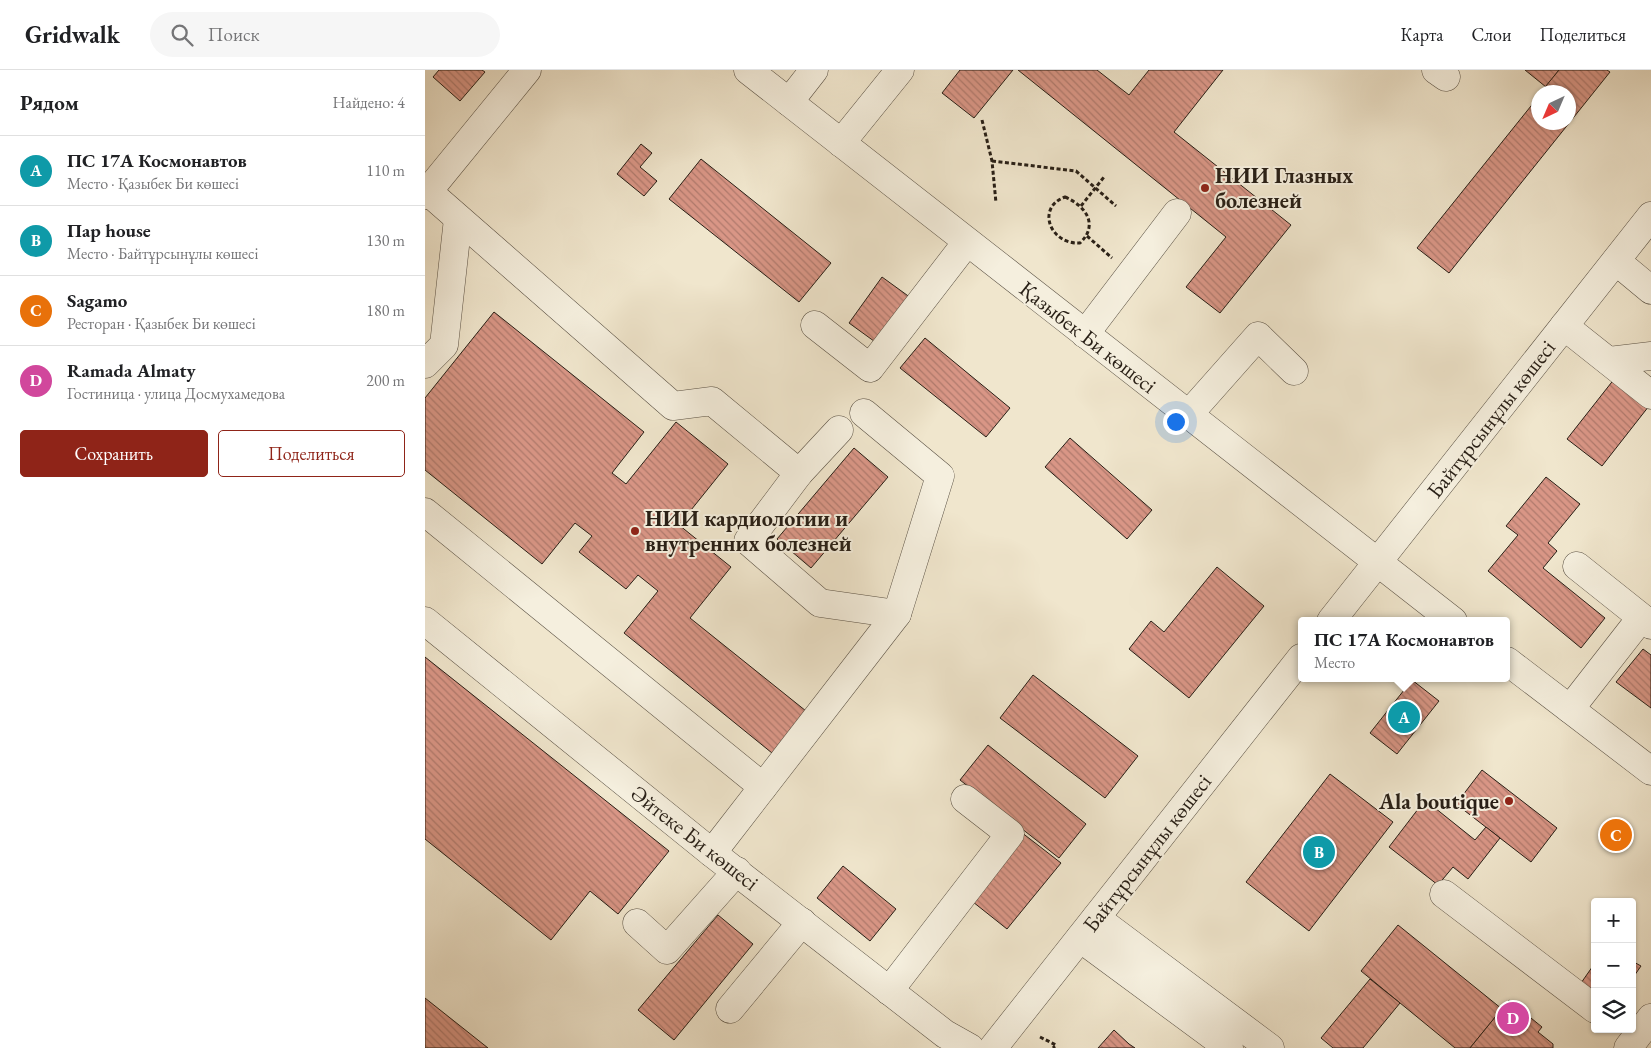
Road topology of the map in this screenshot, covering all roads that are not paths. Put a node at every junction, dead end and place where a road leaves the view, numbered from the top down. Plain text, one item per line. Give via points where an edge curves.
1 (527, 70) edge
2 (748, 70) edge
3 (814, 70) edge
4 (899, 70) edge
5 (789, 102) junction
6 (841, 143) junction
7 (426, 192) edge
8 (1177, 213) dead end
9 (1651, 216) edge
10 (458, 219) junction
11 (967, 242) junction
12 (1616, 260) junction
13 (1651, 290) edge
14 (815, 325) dead end
15 (1564, 326) junction
16 (1085, 334) junction
17 (1651, 356) edge
18 (1609, 361) junction
19 (425, 364) edge
20 (1294, 371) dead end
21 (1651, 395) edge
22 (864, 413) dead end
23 (1188, 414) junction
24 (839, 430) dead end
25 (799, 473) junction
26 (425, 512) edge
27 (1377, 563) junction
28 (1577, 566) dead end
29 (897, 614) junction
30 (1334, 617) edge
31 (1448, 617) edge
32 (425, 621) edge
33 (1646, 621) edge
34 (1298, 662) edge
35 (1510, 663) edge
36 (1570, 709) junction
37 (1651, 771) edge
38 (763, 787) junction
39 (965, 798) dead end
40 (712, 852) junction
41 (737, 872) junction
42 (1444, 894) dead end
43 (802, 922) junction
44 (637, 923) dead end
45 (1088, 928) junction
46 (889, 991) junction
47 (1591, 1007) edge
48 (730, 1009) dead end
49 (1651, 1018) edge
50 (1628, 1039) edge
51 (970, 1048) edge
52 (993, 1048) edge
53 (1229, 1048) edge
54 (1270, 1048) edge

1 - 7 street
2 - 5 street, Қазыбек Би көшесі
3 - 5 street
4 - 6 street
5 - 6 street, Қазыбек Би көшесі
6 - 11 street, Қазыбек Би көшесі
7 - 10 street
8 - 16 street
9 - 12 street, Байтұрсынұлы көшесі
10 - 19 street via 444,345
10 - 25 street via 673,406 712,401
11 - 14 street via 870,368
11 - 16 street, Қазыбек Би көшесі
12 - 13 street
12 - 15 street, Байтұрсынұлы көшесі
15 - 18 street
15 - 27 street, Байтұрсынұлы көшесі
16 - 23 street, Қазыбек Би көшесі
17 - 18 street
18 - 21 street
20 - 23 street via 1257,336
22 - 29 street via 940,476
23 - 27 street, Қазыбек Би көшесі
24 - 25 street
25 - 29 street via 748,541 819,603
26 - 38 street
27 - 30 street, Байтұрсынұлы көшесі
27 - 31 street, Қазыбек Би көшесі
28 - 33 street
29 - 38 street
32 - 40 street, Әйтеке Би көшесі
33 - 36 street
34 - 45 street, Байтұрсынұлы көшесі
35 - 36 street
36 - 37 street
38 - 40 street
39 - 46 street via 1010,834
40 - 41 street, Әйтеке Би көшесі
41 - 43 street, Әйтеке Би көшесі
41 - 44 street via 667,950
42 - 47 street
43 - 46 street, Әйтеке Би көшесі
43 - 48 street
45 - 52 street, Байтұрсынұлы көшесі
45 - 53 street
45 - 54 street
46 - 51 street, Әйтеке Би көшесі via 945,1034
49 - 50 street

